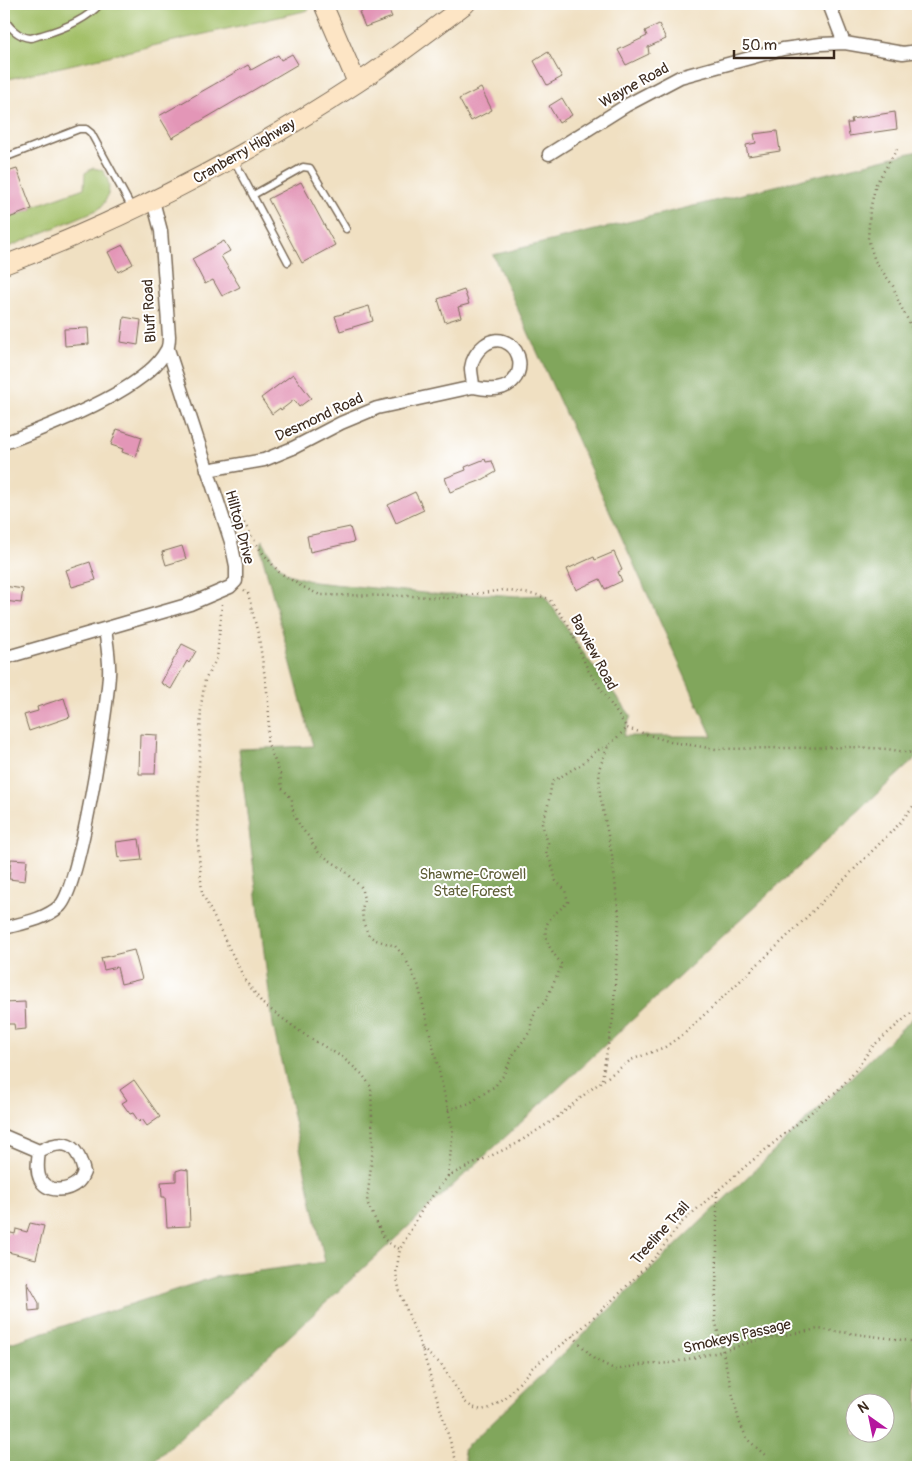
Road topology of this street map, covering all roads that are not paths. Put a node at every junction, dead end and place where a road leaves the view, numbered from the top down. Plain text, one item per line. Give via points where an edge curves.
1 (100, 4) edge
2 (323, 4) edge
3 (466, 4) edge
4 (829, 4) edge
5 (4, 17) edge
6 (844, 43) junction
7 (918, 51) edge
8 (357, 83) junction
9 (549, 154) dead end
10 (4, 158) edge
11 (233, 159) junction
12 (253, 195) junction
13 (153, 201) junction
14 (133, 210) junction
15 (346, 229) dead end
16 (288, 262) dead end
17 (4, 265) edge
18 (168, 349) junction
19 (473, 388) junction
20 (4, 443) edge
21 (207, 470) junction
22 (105, 629) junction
23 (4, 658) edge
24 (4, 928) edge
25 (4, 1136) edge
26 (39, 1151) dead end

1 - 5 lane via 93,12 71,24 30,38 14,31
2 - 8 main road
3 - 8 main road, Cranberry Highway
4 - 6 street
6 - 7 street, Wayne Road via 903,53
6 - 9 street, Wayne Road via 783,49 680,77 627,105
8 - 11 main road, Cranberry Highway
10 - 14 lane via 86,129
11 - 12 lane
11 - 13 main road, Cranberry Highway
12 - 15 lane via 307,166
12 - 16 lane
13 - 14 main road, Cranberry Highway
13 - 18 street, Bluff Road via 160,232
14 - 17 main road, Cranberry Highway
18 - 20 street, Bluff Road via 153,367 124,389 44,428
18 - 21 street, Hilltop Drive
19 - 19 street, Desmond Road via 471,369 475,354 482,346 497,340 509,344 518,355 520,365 516,377 511,383 498,388
19 - 21 street, Desmond Road via 377,408 264,460
21 - 22 street, Hilltop Drive via 231,542 236,581 190,604
22 - 23 street
22 - 24 street via 109,674 101,737 86,825 72,877 61,904 43,917
25 - 26 street

